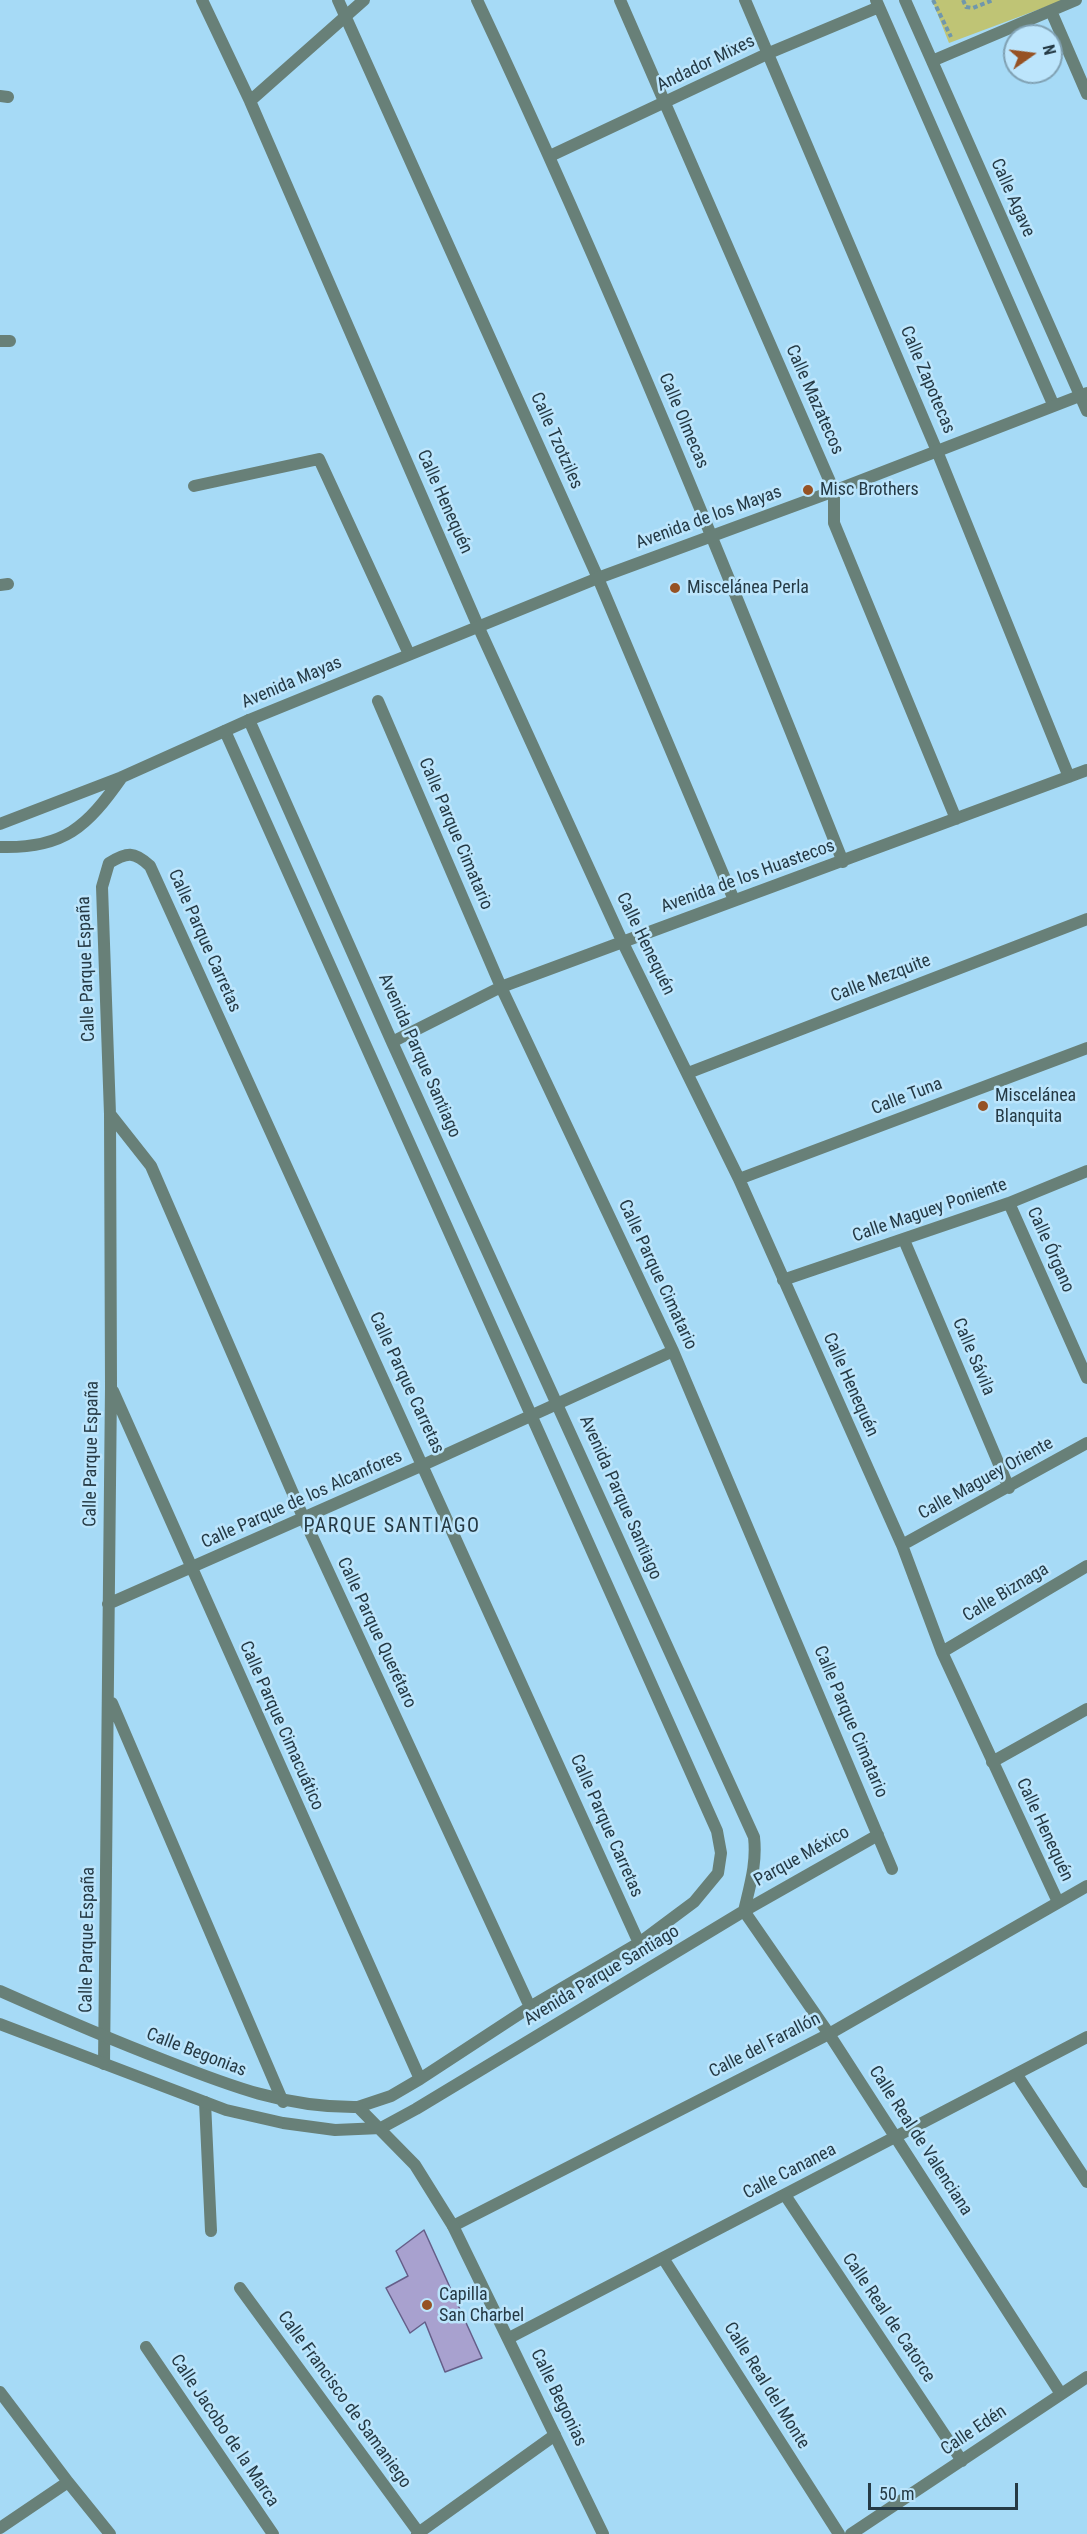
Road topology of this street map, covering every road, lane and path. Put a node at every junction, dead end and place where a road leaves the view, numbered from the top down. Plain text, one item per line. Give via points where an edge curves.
1 (202, 0) edge
2 (338, 0) edge
3 (364, 0) edge
4 (477, 0) edge
5 (620, 0) edge
6 (745, 0) edge
7 (905, 0) edge
8 (963, 0) edge
9 (993, 0) edge
10 (1076, 0) edge
11 (877, 3) edge
12 (1050, 11) junction
13 (346, 17) junction
14 (769, 53) junction
15 (932, 61) junction
16 (1087, 94) edge
17 (250, 101) junction
18 (666, 103) junction
19 (550, 156) junction
20 (1084, 394) edge
21 (1053, 404) junction
22 (1087, 411) edge
23 (937, 451) junction
24 (194, 486) dead end
25 (834, 491) junction
26 (713, 536) junction
27 (597, 578) junction
28 (478, 626) junction
29 (409, 654) junction
30 (378, 701) dead end
31 (249, 720) junction
32 (225, 731) junction
33 (1087, 770) edge
34 (122, 777) junction
35 (1069, 777) junction
36 (956, 819) junction
37 (0, 824) edge
38 (0, 847) edge
39 (124, 854) joint
40 (843, 862) junction
41 (734, 900) junction
42 (1087, 919) edge
43 (623, 943) junction
44 (501, 987) junction
45 (392, 1042) junction
46 (1087, 1048) edge
47 (688, 1073) junction
48 (110, 1114) junction
49 (1087, 1170) edge
50 (740, 1179) junction
51 (1009, 1203) junction
52 (904, 1240) junction
53 (783, 1280) junction
54 (673, 1351) junction
55 (1087, 1378) edge
56 (111, 1388) junction
57 (558, 1405) junction
58 (533, 1416) junction
59 (1087, 1443) edge
60 (423, 1465) junction
61 (1009, 1488) junction
62 (304, 1519) junction
63 (903, 1545) junction
64 (1087, 1566) edge
65 (190, 1569) junction
66 (108, 1604) junction
67 (942, 1652) junction
68 (110, 1697) junction
69 (1087, 1709) edge
70 (992, 1762) junction
71 (878, 1835) junction
72 (892, 1869) dead end
73 (1087, 1886) edge
74 (1058, 1902) junction
75 (744, 1911) junction
76 (639, 1943) junction
77 (0, 1991) edge
78 (530, 2007) junction
79 (0, 2024) edge
80 (829, 2034) junction
81 (105, 2037) junction
82 (1087, 2037) edge
83 (104, 2064) junction
84 (1017, 2075) junction
85 (420, 2079) junction
86 (205, 2102) junction
87 (283, 2102) junction
88 (358, 2107) junction
89 (381, 2128) junction
90 (896, 2138) junction
91 (1087, 2182) edge
92 (784, 2195) junction
93 (453, 2226) junction
94 (211, 2231) dead end
95 (663, 2258) junction
96 (240, 2288) dead end
97 (509, 2338) junction
98 (146, 2348) dead end
99 (1087, 2377) edge
100 (0, 2392) edge
101 (1061, 2394) junction
102 (555, 2435) junction
103 (962, 2462) junction
104 (68, 2482) junction
105 (0, 2528) edge
106 (418, 2533) edge
107 (110, 2534) edge
108 (273, 2534) edge
109 (603, 2534) edge
110 (839, 2534) edge
111 (851, 2534) edge

1 - 17 street, Calle Henequén
2 - 13 street, Calle Tzotziles
3 - 13 street
4 - 19 street, Calle Olmecas
5 - 18 street, Calle Mazatecos
6 - 14 street, Calle Zapotecas
7 - 15 street, Calle Agave
8 - 9 path via 966,7 972,8
10 - 12 street
11 - 14 street, Andador Mixes
11 - 21 street
12 - 15 street
12 - 16 street
13 - 17 street
13 - 27 street, Calle Tzotziles
14 - 18 street, Andador Mixes
14 - 23 street, Calle Zapotecas
15 - 20 street, Calle Agave
17 - 28 street, Calle Henequén
18 - 19 street, Andador Mixes
18 - 25 street, Calle Mazatecos
19 - 26 street, Calle Olmecas
20 - 21 street, Avenida de los Mayas
20 - 22 street, Calle Agave
21 - 23 street, Avenida de los Mayas
23 - 25 street, Avenida de los Mayas
23 - 35 street, Calle Zapotecas
24 - 29 street via 319,459
25 - 26 street, Avenida de los Mayas
25 - 36 street, Calle Mazatecos via 834,523
26 - 27 street, Avenida de los Mayas
26 - 40 street, Calle Olmecas
27 - 28 street, Avenida de los Mayas
27 - 41 street, Calle Tzotziles
28 - 29 street, Avenida Mayas
28 - 43 street, Calle Henequén
29 - 31 street, Avenida Mayas
30 - 44 street, Calle Parque Cimatario
31 - 32 street, Avenida Mayas
31 - 45 street, Avenida Parque Santiago
32 - 34 street, Avenida Mayas
32 - 58 street, Avenida Parque Santiago
33 - 35 street, Avenida de los Huastecos
34 - 37 street, Avenida Mayas
34 - 38 street via 86,823 66,835 35,846
35 - 36 street, Avenida de los Huastecos
36 - 40 street, Avenida de los Huastecos
39 - 48 street, Calle Parque España via 110,863 102,887
39 - 60 street, Calle Parque Carretas via 139,856 150,866
40 - 41 street, Avenida de los Huastecos
41 - 43 street, Avenida de los Huastecos
42 - 47 street, Calle Mezquite
43 - 44 street, Avenida de los Huastecos
43 - 47 street, Calle Henequén
44 - 45 street, Avenida de los Huastecos
44 - 54 street, Calle Parque Cimatario
45 - 57 street, Avenida Parque Santiago
46 - 50 street, Calle Tuna
47 - 50 street, Calle Henequén
48 - 56 street, Calle Parque España
48 - 62 street, Calle Parque Querétaro via 151,1166
49 - 51 street, Calle Maguey Poniente
50 - 53 street, Calle Henequén
51 - 52 street, Calle Maguey Poniente
51 - 55 street, Calle Órgano
52 - 53 street, Calle Maguey Poniente
52 - 61 street, Calle Sávila
53 - 63 street, Calle Henequén
54 - 57 street, Calle Parque de los Alcanfores
54 - 71 street, Calle Parque Cimatario
56 - 65 street, Calle Parque Cimacuático
56 - 66 street, Calle Parque España
57 - 58 street, Calle Parque de los Alcanfores
57 - 75 street, Avenida Parque Santiago via 754,1837 754,1870
58 - 60 street, Calle Parque de los Alcanfores
58 - 76 street, Avenida Parque Santiago via 717,1831 722,1853 718,1873 694,1902
59 - 61 street, Calle Maguey Oriente
60 - 62 street, Calle Parque de los Alcanfores
60 - 76 street, Calle Parque Carretas
61 - 63 street, Calle Maguey Oriente
62 - 65 street, Calle Parque de los Alcanfores
62 - 78 street, Calle Parque Querétaro
63 - 67 street, Calle Henequén
64 - 67 street, Calle Biznaga
65 - 66 street, Calle Parque de los Alcanfores
65 - 85 street, Calle Parque Cimacuático
66 - 68 street, Calle Parque España
67 - 70 street, Calle Henequén
68 - 81 street, Calle Parque España
68 - 87 street
69 - 70 street
70 - 74 street, Calle Henequén
71 - 72 street, Calle Parque Cimatario
71 - 75 street, Parque México
73 - 74 street, Calle del Farallón
74 - 80 street, Calle del Farallón
75 - 80 street, Calle Real de Valenciana
75 - 89 street, Avenida Parque Santiago
76 - 78 street, Avenida Parque Santiago
77 - 81 street, Calle Begonias
78 - 85 street, Avenida Parque Santiago
79 - 83 street
80 - 90 street, Calle Real de Valenciana
80 - 93 street, Calle del Farallón
81 - 83 street, Calle Parque España
81 - 87 street, Calle Begonias via 229,2086
82 - 84 street, Calle Cananea
83 - 86 street
84 - 90 street, Calle Cananea
84 - 91 street
85 - 88 street, Avenida Parque Santiago via 391,2096
86 - 89 street via 283,2123 334,2130
86 - 94 street
87 - 88 street, Calle Begonias
88 - 89 street, Calle Begonias
89 - 93 street, Calle Begonias via 415,2165
90 - 92 street, Calle Cananea
90 - 101 street, Calle Real de Valenciana
92 - 95 street, Calle Cananea
92 - 103 street, Calle Real de Catorce
93 - 97 street, Calle Begonias
95 - 97 street, Calle Cananea
95 - 110 street, Calle Real del Monte
96 - 106 street, Calle Francisco de Samaniego
97 - 102 street, Calle Begonias
98 - 108 street, Calle Jacobo de la Marca
99 - 101 street, Calle Edén
100 - 104 street
101 - 103 street, Calle Edén
102 - 106 street
102 - 109 street, Calle Begonias
103 - 111 street, Calle Edén
104 - 105 street
104 - 107 street

